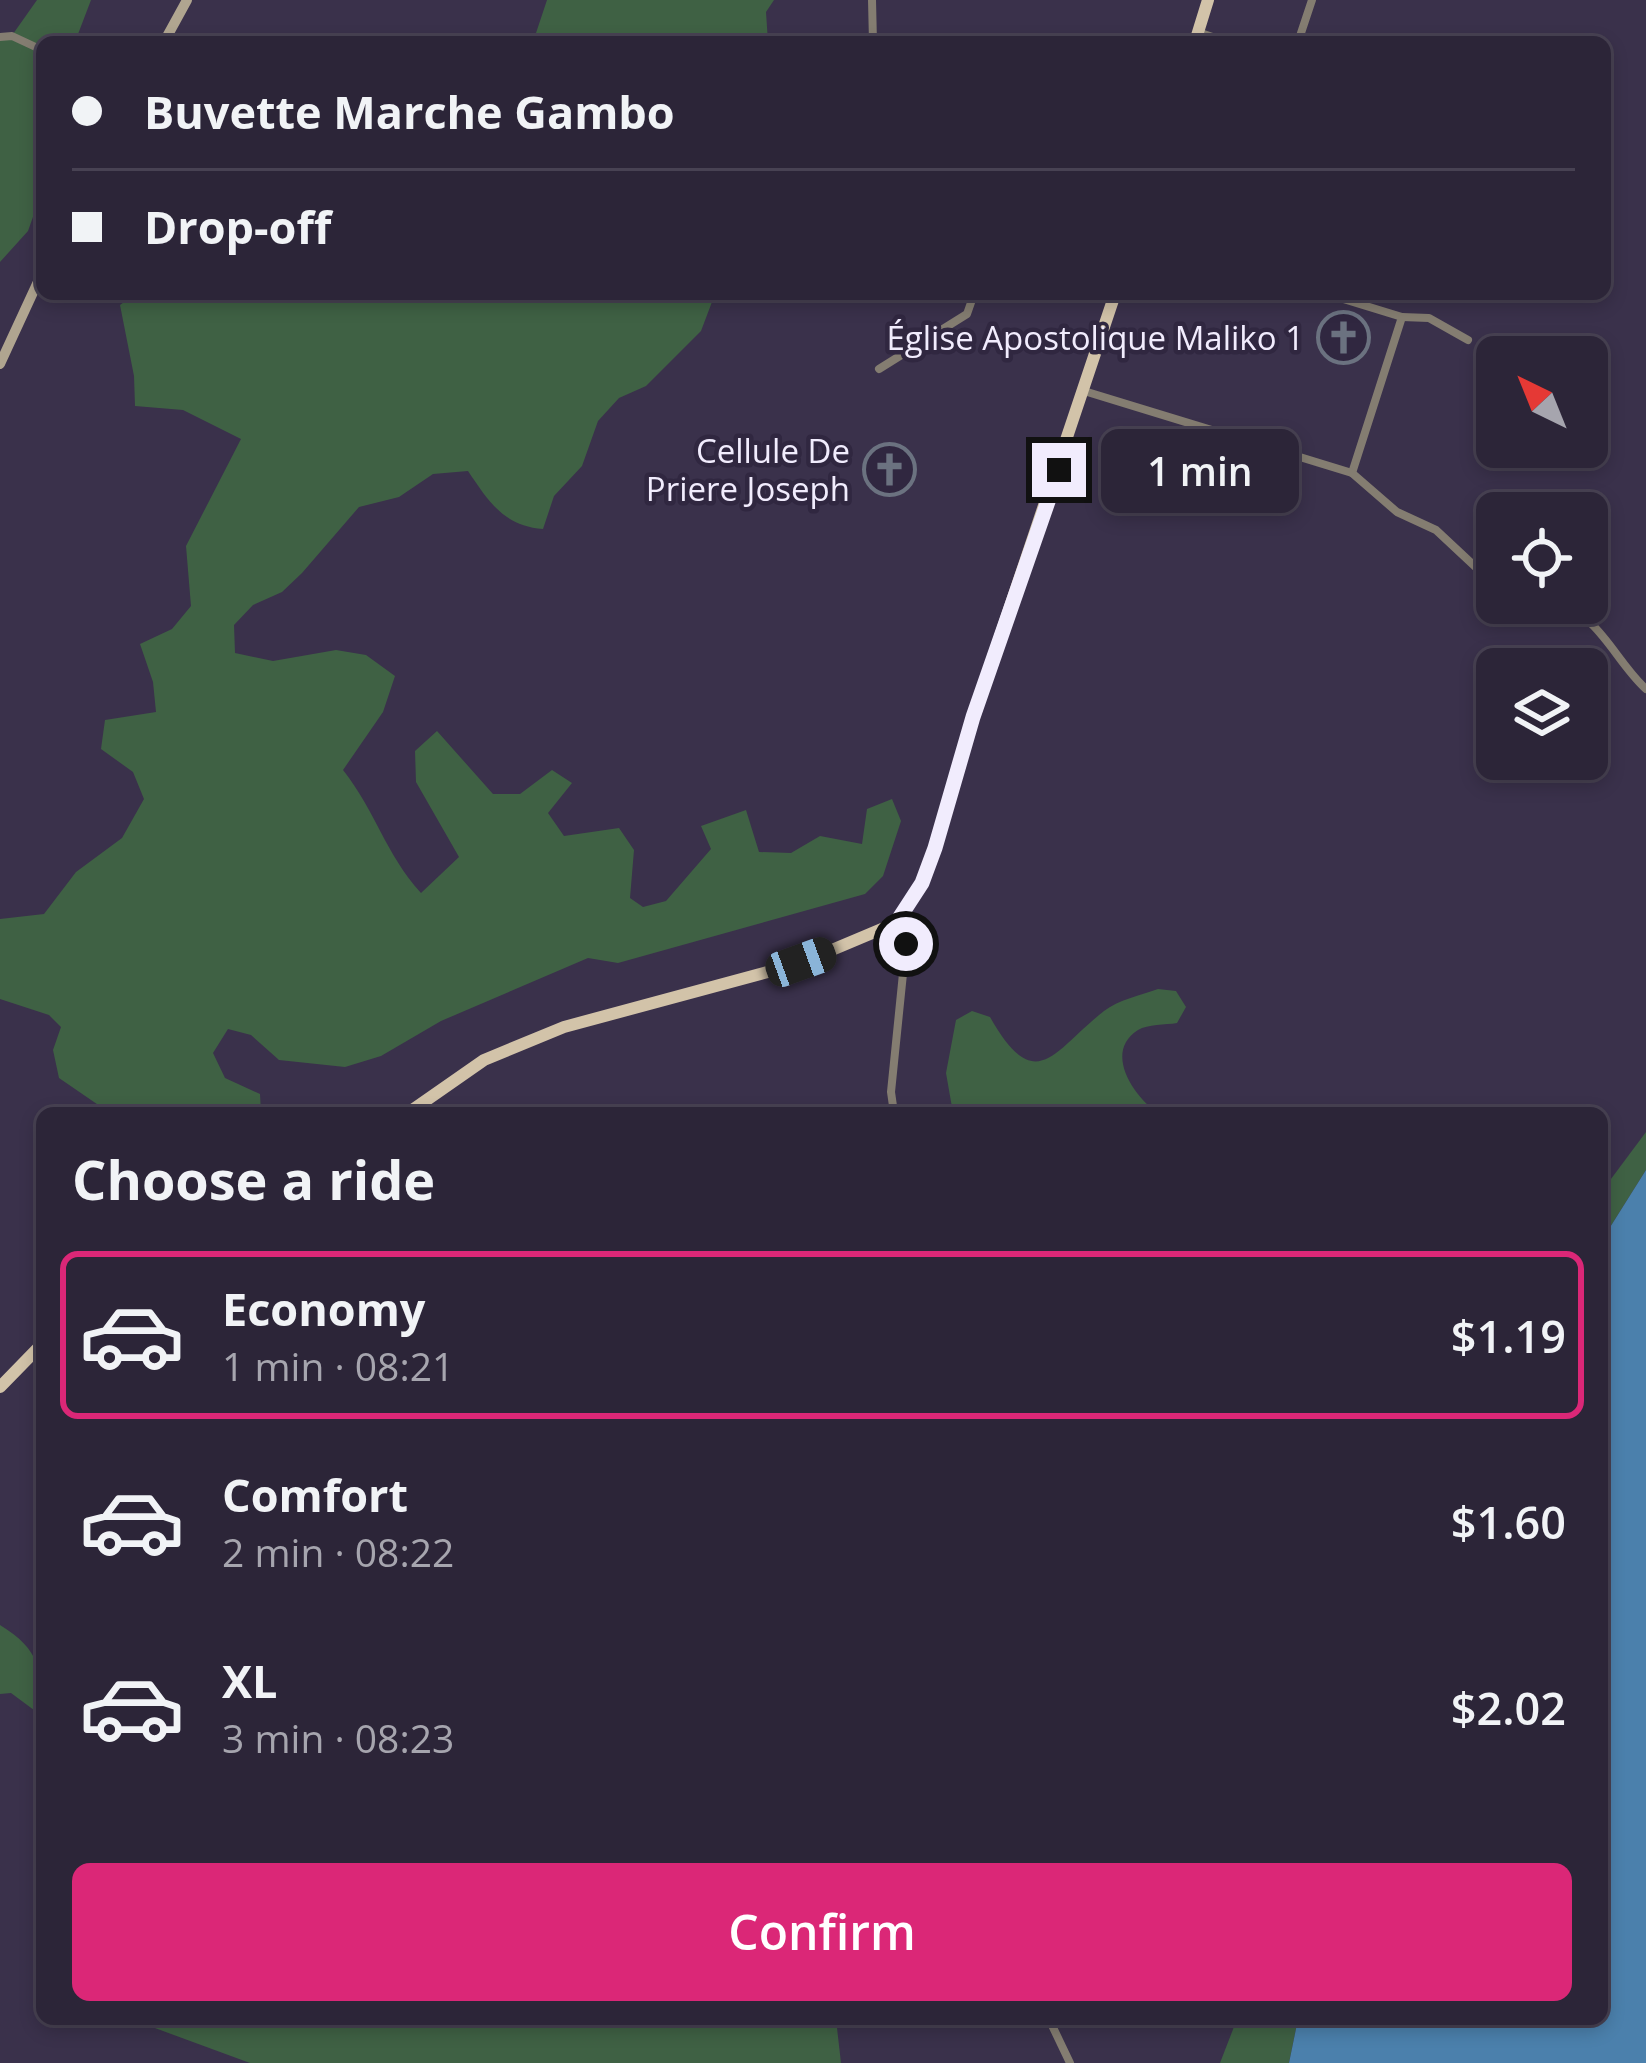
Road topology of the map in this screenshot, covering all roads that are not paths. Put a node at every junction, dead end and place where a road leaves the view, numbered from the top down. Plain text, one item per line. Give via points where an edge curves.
1 (187, 0) edge
2 (872, 0) edge
3 (1208, 0) edge
4 (1312, 0) edge
5 (167, 36) edge
6 (873, 36) edge
7 (1197, 36) edge
8 (1300, 36) edge
9 (0, 37) edge
10 (36, 48) edge
11 (36, 286) edge
12 (972, 300) edge
13 (1113, 300) edge
14 (1347, 300) edge
15 (1402, 317) junction
16 (1468, 340) dead end
17 (0, 364) edge
18 (879, 369) dead end
19 (1084, 391) junction
20 (1352, 473) junction
21 (1476, 567) edge
22 (1590, 624) edge
23 (1646, 689) edge
24 (896, 923) junction
25 (417, 1107) edge
26 (893, 1107) edge
27 (36, 1351) edge
28 (0, 1387) edge
29 (1052, 2025) edge
30 (1070, 2063) edge

1 - 5 street
2 - 6 street
3 - 7 main road
4 - 8 street
9 - 10 street
11 - 17 street
12 - 18 street via 968,314
13 - 19 main road
14 - 15 street
15 - 16 street via 1429,318
15 - 20 street
19 - 20 street
19 - 24 main road via 935,848
20 - 21 street
22 - 23 street
24 - 25 main road via 801,962 564,1027 484,1060
24 - 26 street via 906,944
27 - 28 main road
29 - 30 street

